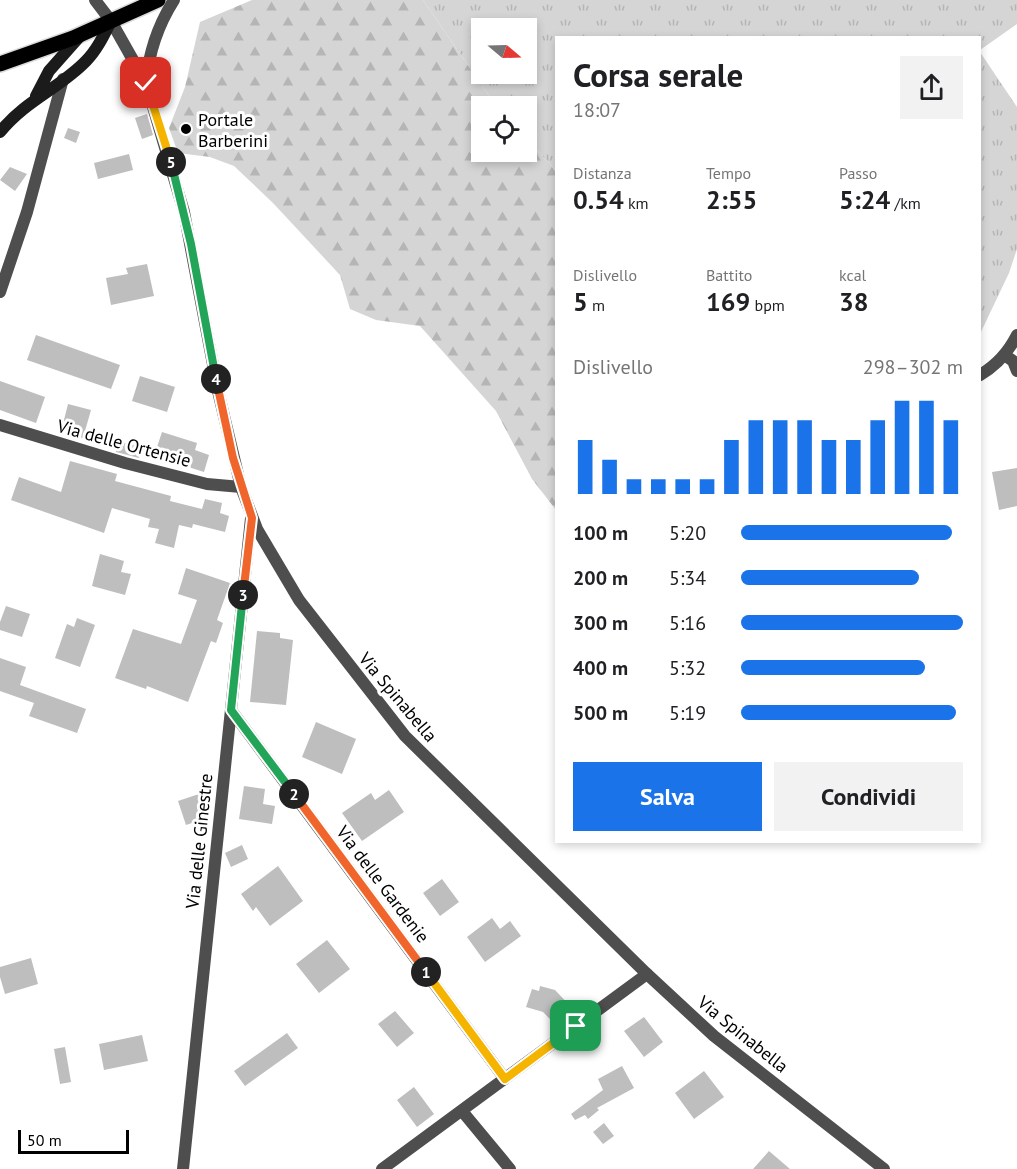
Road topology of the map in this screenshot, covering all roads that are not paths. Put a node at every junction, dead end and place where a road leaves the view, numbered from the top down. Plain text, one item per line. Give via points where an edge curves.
1 (95, 0) edge
2 (158, 0) edge
3 (174, 0) edge
4 (111, 21) junction
5 (83, 33) junction
6 (0, 64) edge
7 (63, 79) junction
8 (146, 83) junction
9 (34, 99) junction
10 (0, 132) edge
11 (0, 292) edge
12 (1017, 335) edge
13 (1006, 356) junction
14 (1017, 371) edge
15 (981, 374) edge
16 (0, 425) edge
17 (241, 487) junction
18 (252, 518) junction
19 (231, 710) junction
20 (647, 974) junction
21 (505, 1079) junction
22 (462, 1110) junction
23 (183, 1169) edge
24 (382, 1169) edge
25 (510, 1169) edge
26 (884, 1169) edge

1 - 4 street, Via Spinabella
2 - 4 main road
3 - 8 street, Via Spinabella via 152,48
4 - 5 main road
4 - 7 main road via 93,54
4 - 8 street, Via Spinabella
5 - 6 main road
5 - 9 main road via 49,71
7 - 9 main road
7 - 11 street
8 - 17 street, Via Spinabella via 184,212 218,391
9 - 10 main road
12 - 13 street
13 - 14 street
13 - 15 street
16 - 17 street, Via delle Ortensie via 125,463 207,484
17 - 18 street, Via Spinabella
18 - 19 street, Via delle Ginestre
18 - 20 street, Via Spinabella via 299,600 405,736
19 - 21 street, Via delle Gardenie
19 - 23 street, Via delle Ginestre
20 - 21 street
20 - 26 street, Via Spinabella via 709,1032
21 - 22 street
22 - 24 street
22 - 25 street

